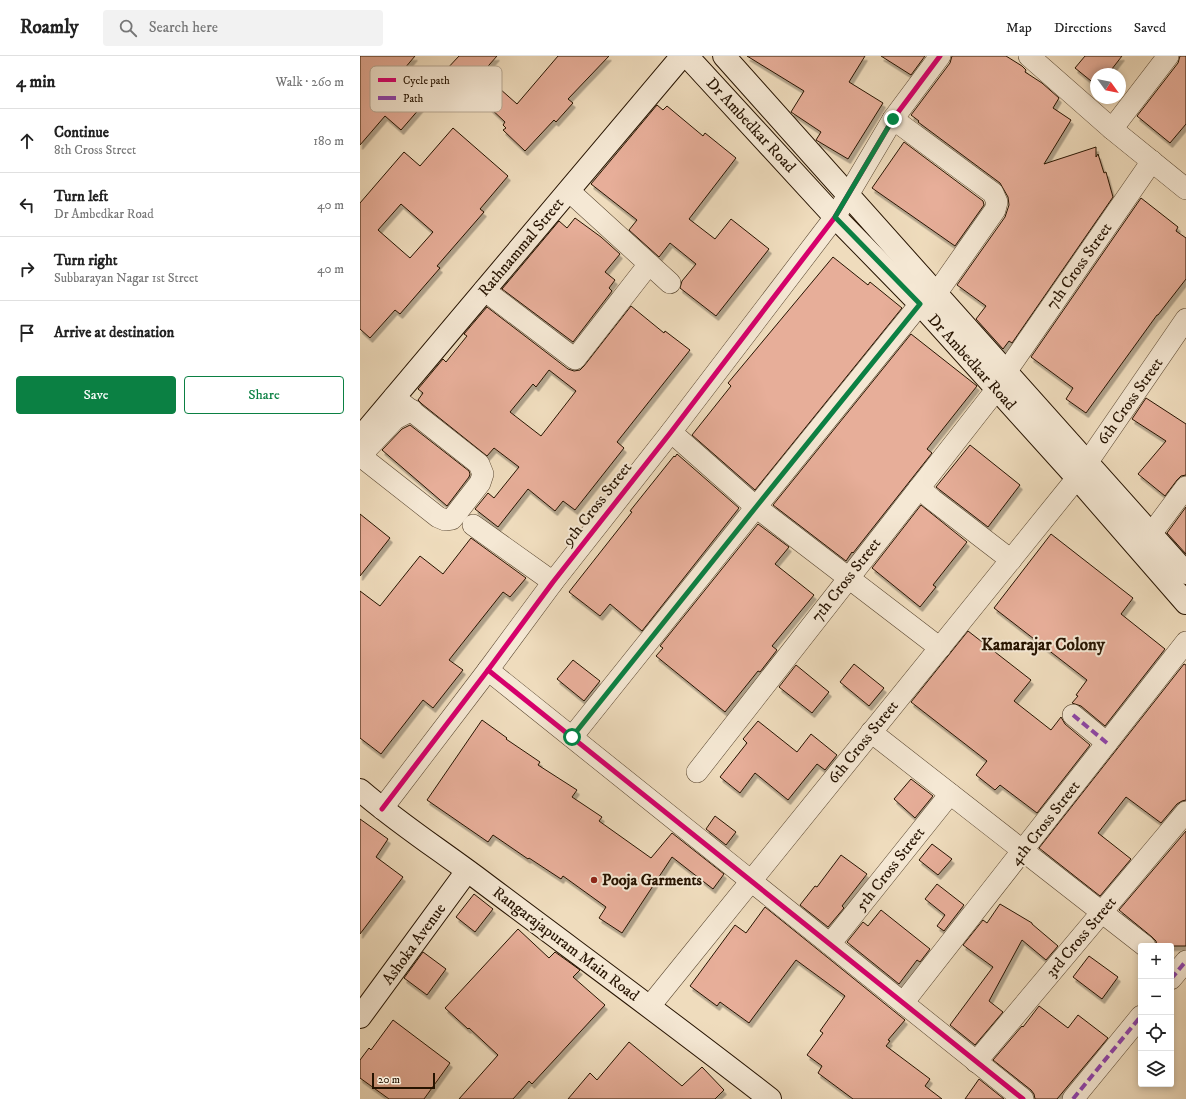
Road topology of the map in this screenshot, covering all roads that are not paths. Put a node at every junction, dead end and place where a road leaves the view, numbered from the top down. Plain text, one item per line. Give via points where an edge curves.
1 (682, 56) edge
2 (687, 56) edge
3 (724, 56) edge
4 (940, 56) edge
5 (1029, 56) edge
6 (1168, 56) edge
7 (893, 119) junction
8 (1112, 129) junction
9 (1152, 161) junction
10 (1186, 189) edge
11 (569, 191) junction
12 (848, 195) junction
13 (835, 217) junction
14 (649, 264) junction
15 (670, 283) dead end
16 (484, 290) junction
17 (928, 299) junction
18 (1186, 319) edge
19 (1001, 381) junction
20 (394, 396) junction
21 (412, 410) junction
22 (671, 432) junction
23 (360, 438) edge
24 (1082, 470) junction
25 (1186, 487) edge
26 (919, 488) junction
27 (756, 507) junction
28 (473, 525) dead end
29 (1151, 534) junction
30 (1011, 560) junction
31 (1186, 573) edge
32 (848, 578) junction
33 (553, 582) junction
34 (1186, 603) edge
35 (1186, 642) edge
36 (940, 648) junction
37 (488, 670) junction
38 (1073, 715) dead end
39 (871, 732) junction
40 (572, 737) junction
41 (1107, 743) junction
42 (697, 772) dead end
43 (360, 790) edge
44 (950, 794) junction
45 (382, 809) junction
46 (1186, 812) edge
47 (1023, 851) junction
48 (467, 870) junction
49 (751, 881) junction
50 (1102, 912) junction
51 (1141, 943) edge
52 (830, 944) junction
53 (903, 1003) junction
54 (650, 1006) junction
55 (360, 1017) edge
56 (1138, 1020) edge
57 (976, 1062) junction
58 (770, 1099) edge
59 (1023, 1099) edge
60 (1072, 1099) edge

1 - 11 main road, Rathnammal Street
2 - 13 main road, Dr Ambedkar Road
3 - 12 main road, Dr Ambedkar Road
4 - 7 street, 9th Cross Street
5 - 8 street
6 - 8 street
7 - 12 street, 9th Cross Street
7 - 17 street via 993,193 997,202 995,210
8 - 9 street
9 - 10 street
9 - 19 street, 7th Cross Street
11 - 14 street
11 - 16 main road, Rathnammal Street
12 - 13 street, 9th Cross Street
12 - 17 main road, Dr Ambedkar Road
13 - 17 main road, Dr Ambedkar Road
13 - 22 street, 9th Cross Street
14 - 15 street
14 - 16 street via 575,358
16 - 20 main road, Rathnammal Street
17 - 19 main road, Dr Ambedkar Road
17 - 27 street
18 - 24 street, 6th Cross Street
19 - 24 main road, Dr Ambedkar Road
19 - 26 street, 7th Cross Street
20 - 21 street
20 - 23 main road, Rathnammal Street
21 - 21 street via 479,464 483,474 480,483 452,519 438,517 363,458 363,453 395,419
22 - 27 street
22 - 33 street, 9th Cross Street
24 - 29 main road, Dr Ambedkar Road
24 - 30 street, 6th Cross Street
24 - 34 main road, Dr Ambedkar Road
25 - 29 street
26 - 30 street
26 - 32 street, 7th Cross Street
27 - 32 street
27 - 40 street
28 - 33 street
29 - 31 main road, Dr Ambedkar Road
30 - 36 street, 6th Cross Street
32 - 36 street
32 - 42 street, 7th Cross Street
33 - 37 street, 9th Cross Street
35 - 41 street, 4th Cross Street
36 - 39 street, 6th Cross Street
37 - 40 street
37 - 45 street, 9th Cross Street
38 - 41 street
39 - 44 street
39 - 49 street, 6th Cross Street
40 - 49 street
41 - 47 street, 4th Cross Street
43 - 45 main road, Rangarajapuram Main Road
44 - 47 street
44 - 52 street, 5th Cross Street
45 - 48 main road, Rangarajapuram Main Road
46 - 50 street, 3rd Cross Street
47 - 50 street
47 - 53 street, 4th Cross Street
48 - 54 main road, Rangarajapuram Main Road
48 - 55 main road, Ashoka Avenue
49 - 52 street
49 - 54 street, 6th Cross Street
50 - 51 street
50 - 57 street, 3rd Cross Street
52 - 53 street
53 - 57 street
54 - 58 main road, Rangarajapuram Main Road
56 - 60 street
57 - 59 street

